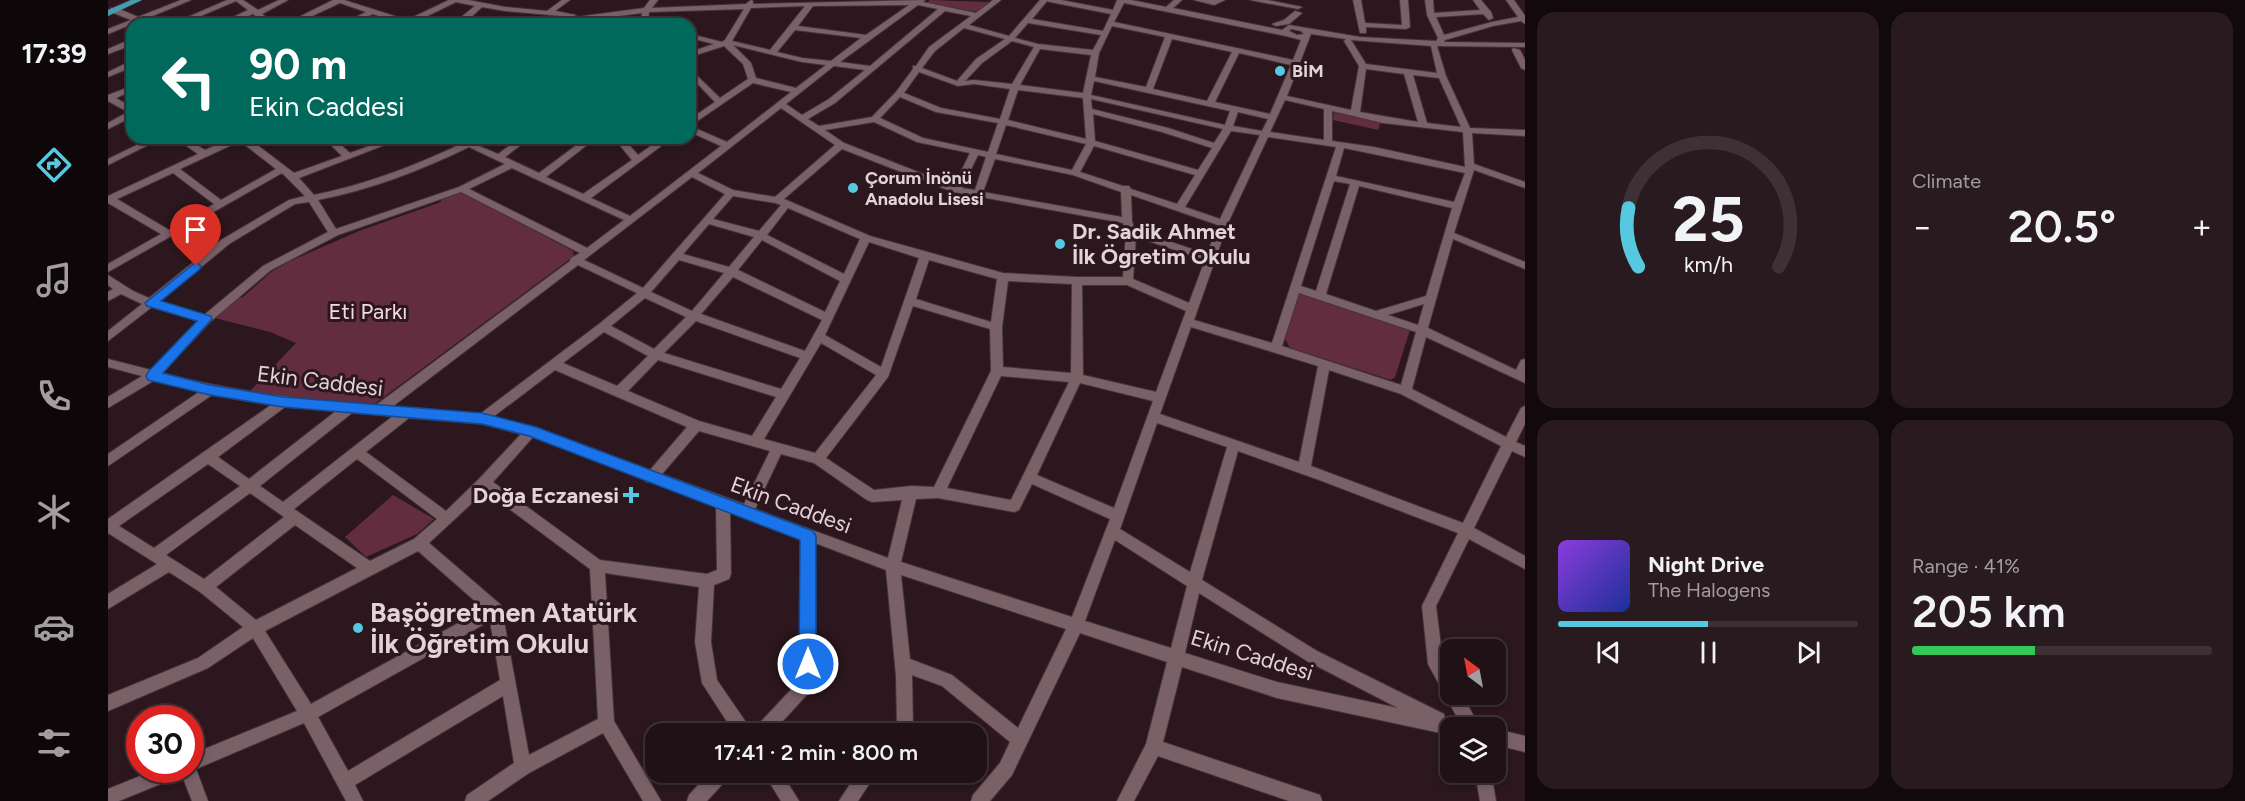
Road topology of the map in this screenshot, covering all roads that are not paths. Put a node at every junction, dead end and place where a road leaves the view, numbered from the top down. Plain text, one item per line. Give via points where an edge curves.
1 (130, 0) edge
2 (138, 0) edge
3 (187, 0) edge
4 (233, 0) edge
5 (240, 0) edge
6 (284, 0) edge
7 (338, 0) edge
8 (456, 0) edge
9 (516, 0) edge
10 (566, 0) edge
11 (654, 0) edge
12 (1044, 0) edge
13 (1050, 0) edge
14 (1121, 0) edge
15 (1132, 0) edge
16 (1178, 0) edge
17 (1198, 0) edge
18 (1221, 0) edge
19 (1254, 0) edge
20 (1357, 0) edge
21 (1404, 0) edge
22 (1427, 0) edge
23 (1477, 0) edge
24 (1510, 0) edge
25 (919, 1) edge
26 (991, 1) edge
27 (844, 2) edge
28 (883, 2) edge
29 (750, 4) edge
30 (811, 4) junction
31 (480, 5) junction
32 (1168, 8) junction
33 (505, 9) junction
34 (944, 9) junction
35 (1298, 9) edge
36 (646, 10) junction
37 (110, 11) edge
38 (254, 12) junction
39 (372, 12) junction
40 (550, 12) junction
41 (1114, 12) junction
42 (1487, 12) junction
43 (977, 15) junction
44 (1431, 15) junction
45 (588, 16) junction
46 (131, 18) edge
47 (142, 18) edge
48 (190, 18) edge
49 (238, 18) edge
50 (262, 18) edge
51 (301, 18) edge
52 (359, 18) edge
53 (391, 18) edge
54 (418, 18) edge
55 (465, 18) edge
56 (576, 18) edge
57 (645, 18) edge
58 (1026, 20) junction
59 (1524, 20) edge
60 (1109, 23) junction
61 (1492, 24) junction
62 (126, 25) edge
63 (1256, 25) junction
64 (1360, 25) junction
65 (964, 26) junction
66 (792, 27) junction
67 (1289, 31) junction
68 (108, 32) edge
69 (1104, 33) junction
70 (1306, 33) junction
71 (1169, 36) junction
72 (696, 37) edge
73 (867, 37) junction
74 (1365, 38) junction
75 (1010, 39) junction
76 (1348, 41) junction
77 (724, 42) junction
78 (1438, 43) junction
79 (126, 44) edge
80 (1038, 46) junction
81 (1525, 48) edge
82 (1237, 50) junction
83 (1516, 50) junction
84 (108, 52) edge
85 (696, 53) edge
86 (772, 53) junction
87 (1095, 53) junction
88 (1296, 58) junction
89 (834, 64) junction
90 (1363, 66) junction
91 (126, 67) edge
92 (871, 68) junction
93 (1525, 68) edge
94 (916, 69) junction
95 (1408, 72) junction
96 (108, 75) edge
97 (1442, 76) junction
98 (696, 77) edge
99 (1090, 78) junction
100 (752, 80) junction
101 (958, 84) junction
102 (1015, 87) junction
103 (1149, 89) junction
104 (126, 91) edge
105 (796, 91) junction
106 (899, 94) junction
107 (1087, 96) junction
108 (1282, 97) junction
109 (109, 98) edge
110 (719, 102) junction
111 (1210, 103) junction
112 (780, 104) junction
113 (126, 108) edge
114 (1328, 108) junction
115 (1235, 109) junction
116 (1089, 111) junction
117 (1355, 114) junction
118 (126, 116) edge
119 (1272, 117) junction
120 (696, 119) edge
121 (801, 119) junction
122 (875, 119) junction
123 (1004, 122) junction
124 (1422, 124) junction
125 (108, 126) edge
126 (1228, 128) junction
127 (819, 129) junction
128 (1467, 130) junction
129 (696, 132) edge
130 (1525, 133) edge
131 (1264, 135) junction
132 (1091, 143) junction
133 (146, 144) edge
134 (189, 144) edge
135 (227, 144) edge
136 (248, 144) edge
137 (335, 144) edge
138 (382, 144) edge
139 (460, 144) edge
140 (471, 144) edge
141 (518, 144) edge
142 (584, 144) edge
143 (623, 144) edge
144 (660, 144) edge
145 (1328, 144) junction
146 (727, 145) junction
147 (841, 145) junction
148 (1341, 145) junction
149 (1217, 147) junction
150 (976, 151) junction
151 (205, 154) junction
152 (990, 154) junction
153 (348, 156) junction
154 (498, 158) junction
155 (637, 160) junction
156 (108, 162) edge
157 (512, 164) junction
158 (1470, 168) junction
159 (174, 169) junction
160 (282, 169) junction
161 (691, 173) junction
162 (1075, 173) junction
163 (1201, 174) junction
164 (293, 177) junction
165 (540, 177) junction
166 (1330, 177) junction
167 (1355, 183) junction
168 (1525, 185) edge
169 (1126, 188) junction
170 (462, 189) junction
171 (956, 190) junction
172 (731, 193) junction
173 (978, 194) junction
174 (311, 197) junction
175 (584, 198) junction
176 (109, 200) edge
177 (782, 202) junction
178 (220, 204) junction
179 (1457, 206) junction
180 (1180, 208) junction
181 (631, 220) junction
182 (708, 221) junction
183 (1127, 221) junction
184 (1223, 223) junction
185 (1131, 232) junction
186 (334, 233) junction
187 (168, 234) junction
188 (1449, 234) junction
189 (760, 235) junction
190 (866, 238) junction
191 (586, 252) junction
192 (677, 256) junction
193 (925, 256) junction
194 (1209, 258) junction
195 (575, 260) junction
196 (1525, 266) edge
197 (108, 269) edge
198 (732, 272) junction
199 (1003, 277) junction
200 (108, 279) edge
201 (845, 279) junction
202 (1077, 281) junction
203 (1128, 281) junction
204 (1295, 288) junction
205 (119, 290) junction
206 (644, 293) junction
207 (108, 297) edge
208 (1320, 297) junction
209 (1431, 298) junction
210 (911, 301) junction
211 (151, 303) junction
212 (1192, 309) junction
213 (1375, 315) junction
214 (694, 316) junction
215 (828, 318) junction
216 (206, 319) junction
217 (1188, 322) junction
218 (603, 327) junction
219 (996, 327) junction
220 (1422, 330) junction
221 (108, 337) edge
222 (819, 337) junction
223 (1276, 348) junction
224 (656, 355) junction
225 (807, 356) junction
226 (108, 363) edge
227 (1525, 363) edge
228 (553, 364) junction
229 (1324, 364) junction
230 (998, 371) junction
231 (884, 374) junction
232 (152, 376) junction
233 (1522, 377) edge
234 (1077, 378) junction
235 (210, 390) junction
236 (1405, 391) junction
237 (618, 393) junction
238 (783, 394) junction
239 (1161, 398) junction
240 (283, 402) junction
241 (108, 403) edge
242 (349, 408) junction
243 (377, 411) junction
244 (1525, 411) edge
245 (405, 414) junction
246 (1154, 417) junction
247 (482, 419) junction
248 (696, 425) junction
249 (531, 431) junction
250 (755, 442) junction
251 (1511, 444) junction
252 (1234, 445) junction
253 (778, 448) junction
254 (356, 451) junction
255 (1525, 452) edge
256 (208, 457) junction
257 (819, 459) junction
258 (108, 461) edge
259 (1304, 469) junction
260 (1029, 477) junction
261 (651, 478) junction
262 (484, 483) junction
263 (251, 485) junction
264 (911, 492) junction
265 (938, 492) junction
266 (723, 505) junction
267 (290, 513) junction
268 (746, 513) junction
269 (447, 519) junction
270 (1115, 523) junction
271 (110, 530) edge
272 (1467, 532) junction
273 (808, 536) junction
274 (419, 543) junction
275 (154, 556) junction
276 (1525, 563) edge
277 (168, 565) junction
278 (893, 566) junction
279 (597, 567) junction
280 (368, 568) junction
281 (707, 581) junction
282 (1196, 581) junction
283 (205, 587) junction
284 (108, 602) edge
285 (495, 610) junction
286 (1076, 625) junction
287 (255, 628) junction
288 (1178, 656) junction
289 (903, 663) junction
290 (1440, 671) edge
291 (507, 685) junction
292 (108, 704) edge
293 (308, 714) junction
294 (1440, 721) edge
295 (606, 723) junction
296 (737, 723) edge
297 (770, 723) edge
298 (905, 723) edge
299 (1440, 725) edge
300 (1506, 739) edge
301 (1020, 740) junction
302 (1525, 744) edge
303 (1154, 747) junction
304 (204, 757) edge
305 (523, 767) junction
306 (346, 782) junction
307 (142, 783) edge
308 (193, 783) edge
309 (712, 783) edge
310 (778, 783) edge
311 (861, 783) edge
312 (1485, 783) edge
313 (108, 797) edge
314 (200, 801) edge
315 (355, 801) edge
316 (473, 801) edge
317 (653, 801) edge
318 (695, 801) edge
319 (790, 801) edge
320 (847, 801) edge
321 (979, 801) edge
322 (1125, 801) edge
323 (1314, 801) edge
324 (1488, 801) edge

1 - 37 main road
2 - 37 main road
3 - 47 street
4 - 48 street
5 - 38 street
6 - 38 street
7 - 39 street
7 - 51 street
8 - 31 street
8 - 54 street
9 - 33 street
10 - 40 street
11 - 36 street
12 - 58 street
13 - 41 street
14 - 41 street
14 - 67 street
15 - 32 street
16 - 32 street
17 - 18 street
19 - 35 street
20 - 64 street
21 - 64 street via 1406,27
22 - 44 street
23 - 42 street
24 - 59 street
25 - 28 street
25 - 34 street
25 - 73 street
26 - 43 street
27 - 28 street
27 - 30 street
29 - 30 street
29 - 36 street
29 - 77 street
30 - 66 street
31 - 33 street
31 - 55 street
32 - 63 street
33 - 40 street
34 - 43 street
34 - 92 street
35 - 63 street via 1280,24
35 - 67 street
35 - 70 street
36 - 45 street
36 - 57 street
37 - 46 street
38 - 49 street
38 - 50 street
39 - 52 street
39 - 53 street
40 - 45 street
41 - 60 street
42 - 44 street via 1466,10
42 - 61 street
43 - 65 street
44 - 78 street
45 - 56 street
58 - 69 street
58 - 75 street
59 - 61 street
60 - 69 street
60 - 71 street
61 - 78 street
62 - 68 street
63 - 67 street
64 - 74 street
65 - 75 street
65 - 94 street via 932,48
66 - 73 street
66 - 86 street
67 - 70 street
67 - 88 street
69 - 87 street
70 - 74 street
70 - 76 street
70 - 88 street
71 - 82 street
71 - 103 street
72 - 77 street
73 - 89 street
74 - 78 street
75 - 80 street
75 - 101 street
76 - 78 street
76 - 90 street
77 - 85 street
77 - 86 street
77 - 100 street via 747,63
78 - 81 street
78 - 83 street
78 - 97 street
79 - 84 street
80 - 87 street
80 - 102 street
81 - 83 street
82 - 88 street
82 - 111 street
83 - 93 street
86 - 89 street
87 - 99 street
88 - 108 street
89 - 92 street
89 - 105 street
90 - 95 street
90 - 117 street
91 - 96 street
92 - 121 street via 832,101
94 - 101 street
94 - 106 street
95 - 97 street
95 - 124 street
97 - 128 street
98 - 110 street
99 - 103 street
99 - 107 street
100 - 105 street
100 - 110 street
101 - 102 street
102 - 107 street
102 - 123 street
103 - 111 street
104 - 109 street
105 - 112 street
106 - 122 street
106 - 123 street via 939,110
107 - 116 street
107 - 126 street
108 - 114 street
108 - 119 street
109 - 113 street
110 - 120 street
111 - 115 street
112 - 121 street
112 - 146 street
114 - 117 street
114 - 145 street
115 - 119 street
115 - 126 street
116 - 132 street
116 - 149 street
117 - 124 street
118 - 125 street
119 - 131 street
121 - 127 street
122 - 127 street
122 - 150 street via 920,140
123 - 132 street
123 - 152 street
124 - 128 street
126 - 131 street
126 - 149 street
127 - 147 street
128 - 130 street
128 - 158 street
129 - 146 street
131 - 145 street
131 - 184 street
132 - 162 street
132 - 163 street
133 - 156 street
134 - 151 street
135 - 151 street
136 - 160 street
137 - 153 street
138 - 153 street
139 - 174 street via 436,159 395,174
140 - 154 street
141 - 154 street
142 - 165 street
143 - 155 street
144 - 155 street
145 - 148 street
146 - 161 street
147 - 171 street
147 - 177 street
148 - 158 street
148 - 166 street
149 - 163 street
150 - 152 street
150 - 171 street
151 - 159 street
152 - 162 street
152 - 173 street
153 - 164 street
154 - 157 street
155 - 175 street
157 - 165 street
157 - 170 street
158 - 168 street
158 - 179 street
159 - 176 street
159 - 178 street
160 - 164 street
160 - 178 street
161 - 172 street
161 - 181 street
162 - 169 street
163 - 180 street
164 - 174 street
165 - 175 street
166 - 167 street
166 - 204 street
167 - 179 street
167 - 208 street
169 - 180 street
169 - 183 street
170 - 186 street
170 - 191 street
171 - 173 street
172 - 177 street
172 - 182 street
173 - 183 street
174 - 186 street
174 - 211 street via 292,202 225,242
175 - 181 street
176 - 187 street
177 - 189 street
177 - 190 street
178 - 187 street
179 - 188 street
180 - 184 street
181 - 191 street
182 - 189 street
182 - 192 street
183 - 185 street
184 - 194 street
185 - 194 street
185 - 203 street
186 - 216 street via 267,268
187 - 197 street
188 - 196 street
188 - 209 street
189 - 198 street
189 - 201 street
190 - 193 street
190 - 201 street
191 - 195 street
192 - 198 street
192 - 206 street
193 - 199 street
193 - 210 street
194 - 212 street
195 - 206 street
195 - 243 street
198 - 214 street
198 - 215 street
199 - 202 street
199 - 219 street
200 - 205 street
201 - 215 street
202 - 203 street
202 - 234 street
203 - 212 street
204 - 208 street
204 - 223 street
205 - 207 street
205 - 211 street
206 - 214 street
206 - 218 street
208 - 213 street
209 - 213 street
209 - 220 street
210 - 219 street
210 - 231 street
211 - 216 street
211 - 221 street
212 - 217 street
213 - 220 street
214 - 224 street
214 - 225 street
215 - 222 street
216 - 232 street
217 - 223 street
217 - 239 street
218 - 224 street
218 - 228 street
219 - 230 street
220 - 233 street
220 - 236 street
222 - 225 street
222 - 231 street
223 - 229 street
224 - 237 street
224 - 238 street
225 - 238 street
226 - 232 street, Ekin Caddesi
227 - 233 street
228 - 237 street
228 - 247 street
229 - 236 street
229 - 259 street
230 - 234 street
230 - 265 street
231 - 257 street
232 - 235 street, Ekin Caddesi
232 - 241 street
234 - 239 street
234 - 260 street
235 - 240 street, Ekin Caddesi
235 - 258 street
236 - 251 street
237 - 248 street
238 - 250 street
239 - 246 street
240 - 242 street, Ekin Caddesi
240 - 256 street
242 - 243 street, Ekin Caddesi
242 - 263 street
243 - 245 street, Ekin Caddesi
244 - 251 street
245 - 247 street, Ekin Caddesi
245 - 254 street
246 - 252 street
246 - 270 street
247 - 249 street, Ekin Caddesi
248 - 250 street
248 - 261 street
249 - 261 street, Ekin Caddesi
249 - 262 street
250 - 253 street
251 - 255 street
251 - 272 street
252 - 259 street
252 - 282 street
253 - 257 street
253 - 268 street
254 - 267 street
254 - 269 street
256 - 263 street
256 - 271 street
257 - 264 street via 872,496
259 - 272 street
260 - 265 street via 1014,506
260 - 270 street
261 - 266 street, Ekin Caddesi
262 - 269 street
262 - 279 street
263 - 267 street
263 - 275 street
264 - 265 street
264 - 278 street
266 - 268 street, Ekin Caddesi
266 - 281 street via 724,574
267 - 280 street
267 - 283 street
268 - 273 street, Ekin Caddesi
269 - 274 street
270 - 282 street
270 - 286 street
271 - 275 street
272 - 276 street
272 - 290 street via 1429,606
273 - 278 street, Ekin Caddesi
273 - 297 street via 808,683
274 - 280 street
274 - 285 street
275 - 277 street
277 - 283 street
277 - 284 street
278 - 286 street, Ekin Caddesi
278 - 289 street
279 - 281 street
279 - 295 street
280 - 287 street
281 - 296 street via 703,642 710,683
282 - 288 street
282 - 294 street via 1312,656
283 - 287 street
285 - 291 street
285 - 293 street
286 - 288 street, Ekin Caddesi
286 - 301 street
287 - 292 street via 204,663
287 - 293 street
288 - 299 street, Ekin Caddesi via 1277,690
288 - 303 street
289 - 298 street
289 - 301 street via 947,680
291 - 305 street
291 - 306 street
293 - 304 street
293 - 306 street
295 - 305 street
295 - 317 street
300 - 302 street
301 - 321 street via 1006,769
303 - 322 street
303 - 323 street
305 - 316 street
306 - 315 street
307 - 313 street
308 - 314 street
309 - 318 street
310 - 319 street
311 - 320 street
312 - 324 street

